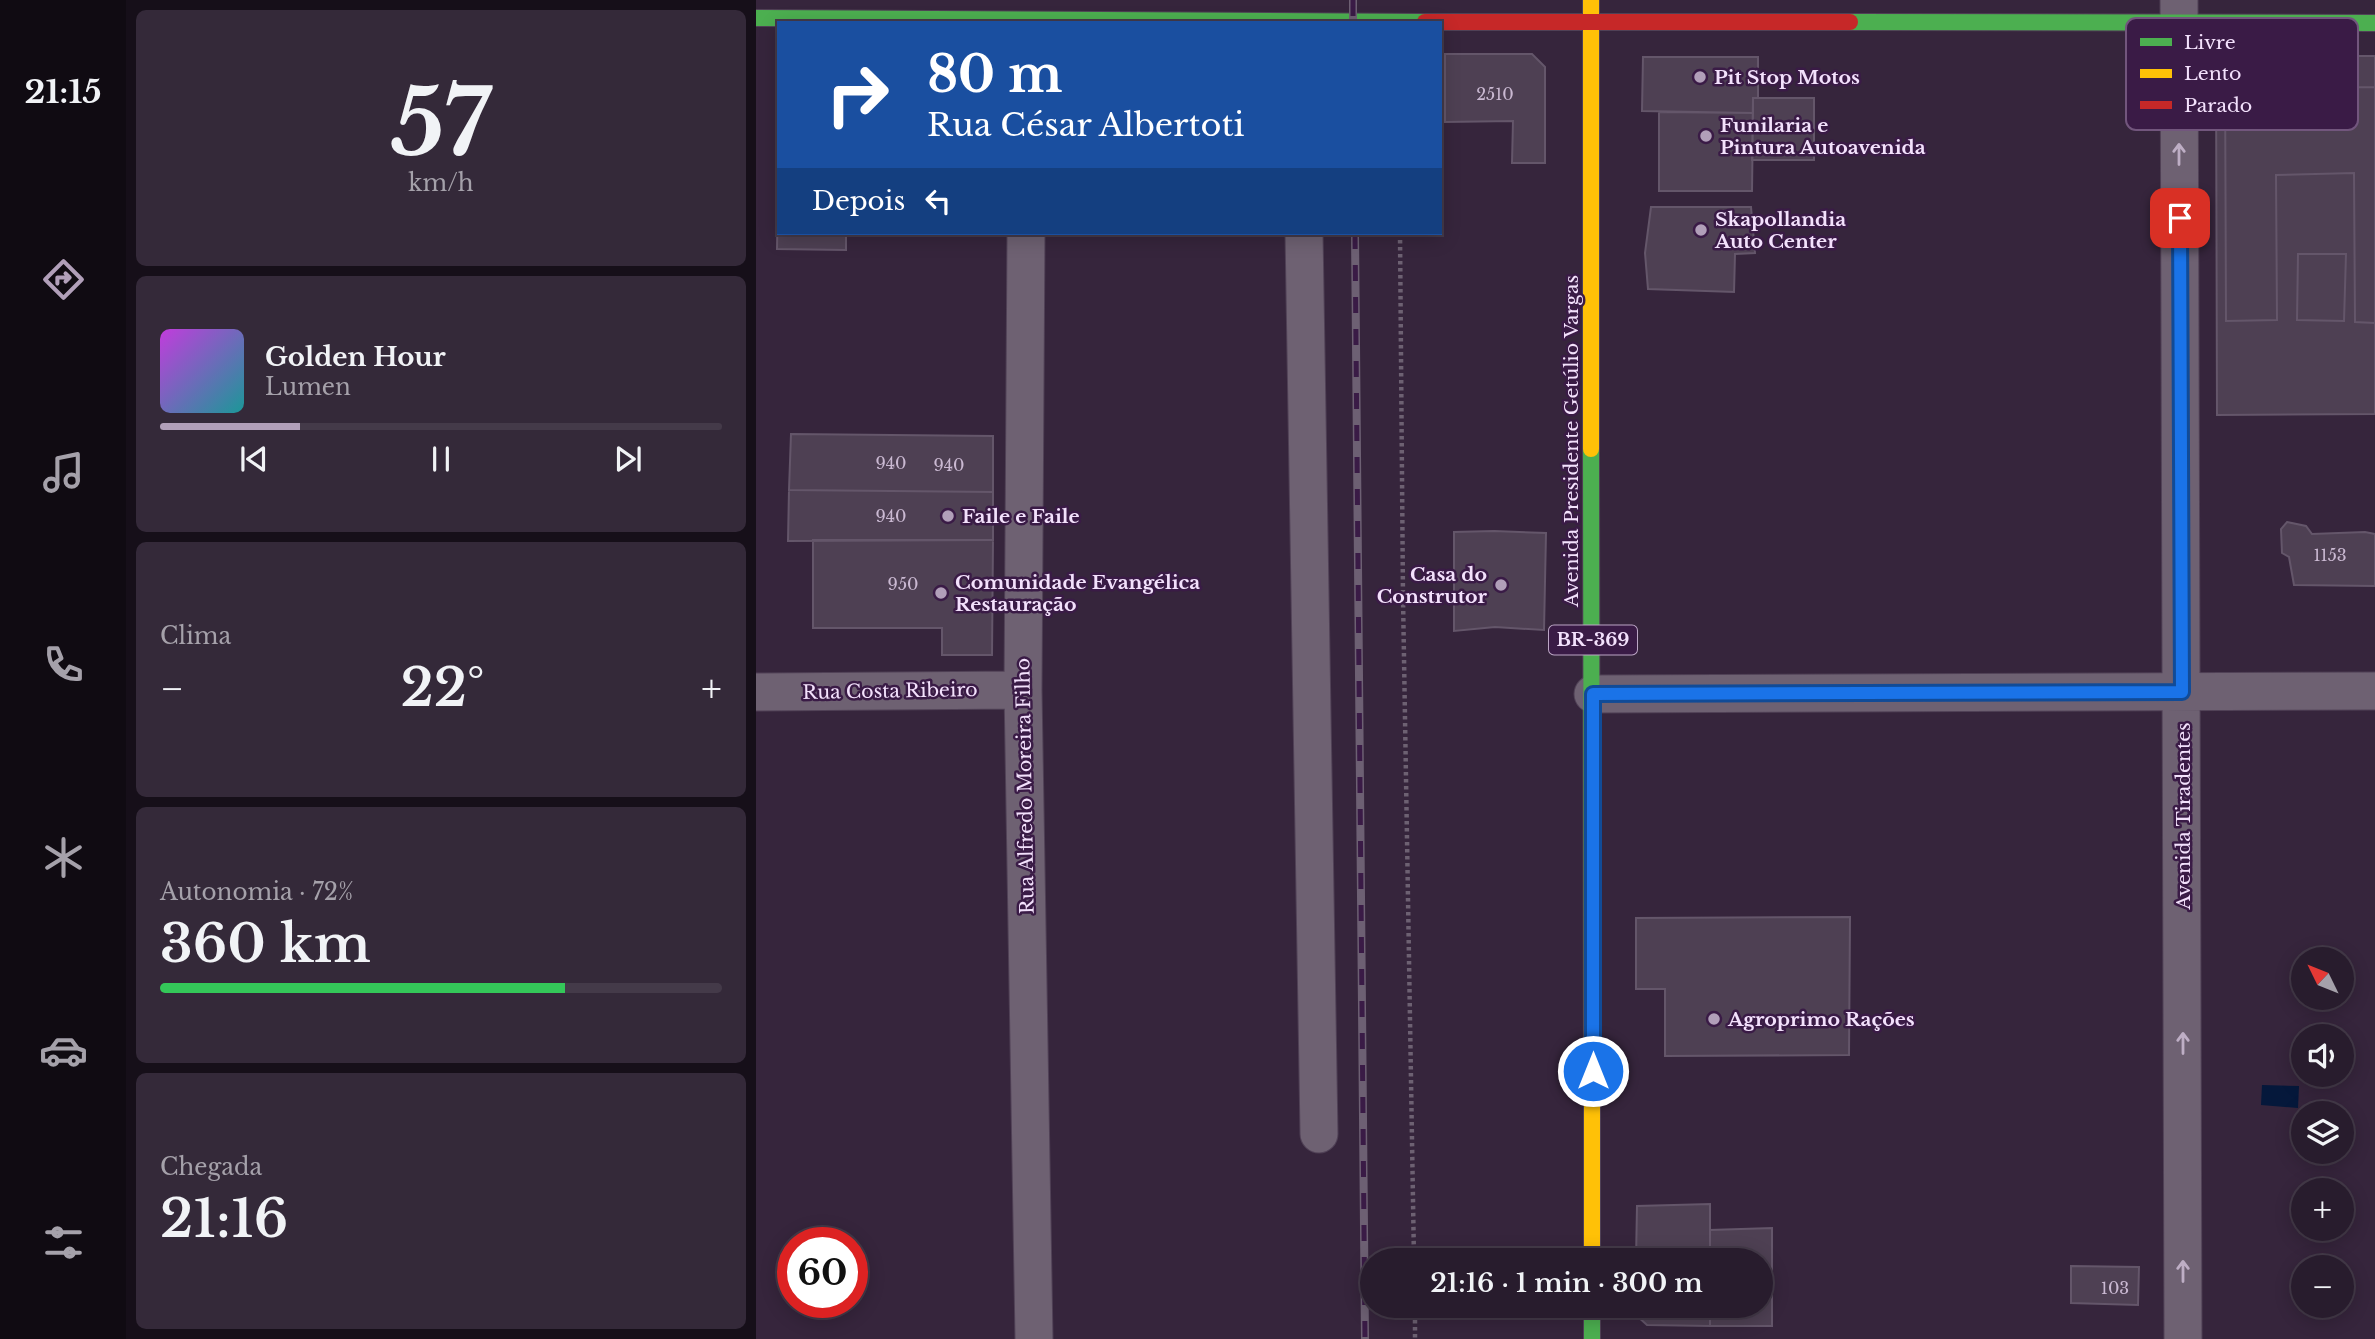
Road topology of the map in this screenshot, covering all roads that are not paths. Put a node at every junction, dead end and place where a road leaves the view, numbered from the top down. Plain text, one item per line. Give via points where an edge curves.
1 (1591, 0) edge
2 (2179, 11) edge
3 (1027, 15) edge
4 (1300, 15) edge
5 (756, 18) edge
6 (2293, 18) edge
7 (1591, 21) junction
8 (2180, 130) edge
9 (1026, 235) edge
10 (1304, 235) edge
11 (1023, 690) junction
12 (2375, 691) edge
13 (756, 692) edge
14 (2182, 692) junction
15 (1593, 694) junction
16 (1319, 1134) dead end
17 (1592, 1248) edge
18 (1592, 1318) edge
19 (1034, 1339) edge
20 (1592, 1339) edge
21 (2183, 1339) edge

1 - 7 street, Avenida Presidente Getúlio Vargas / BR-369
2 - 6 street
2 - 7 street
3 - 4 street
3 - 5 street
4 - 7 street
7 - 15 street, Avenida Presidente Getúlio Vargas / BR-369
14 -> 8 street, Avenida Tiradentes
9 - 11 street, Rua Alfredo Moreira Filho
10 - 16 street
11 - 13 street, Rua Costa Ribeiro
11 - 19 street, Rua Alfredo Moreira Filho
12 - 14 street
14 - 15 street
21 -> 14 street, Avenida Tiradentes
15 - 17 street, Avenida Presidente Getúlio Vargas / BR-369
18 - 20 street

